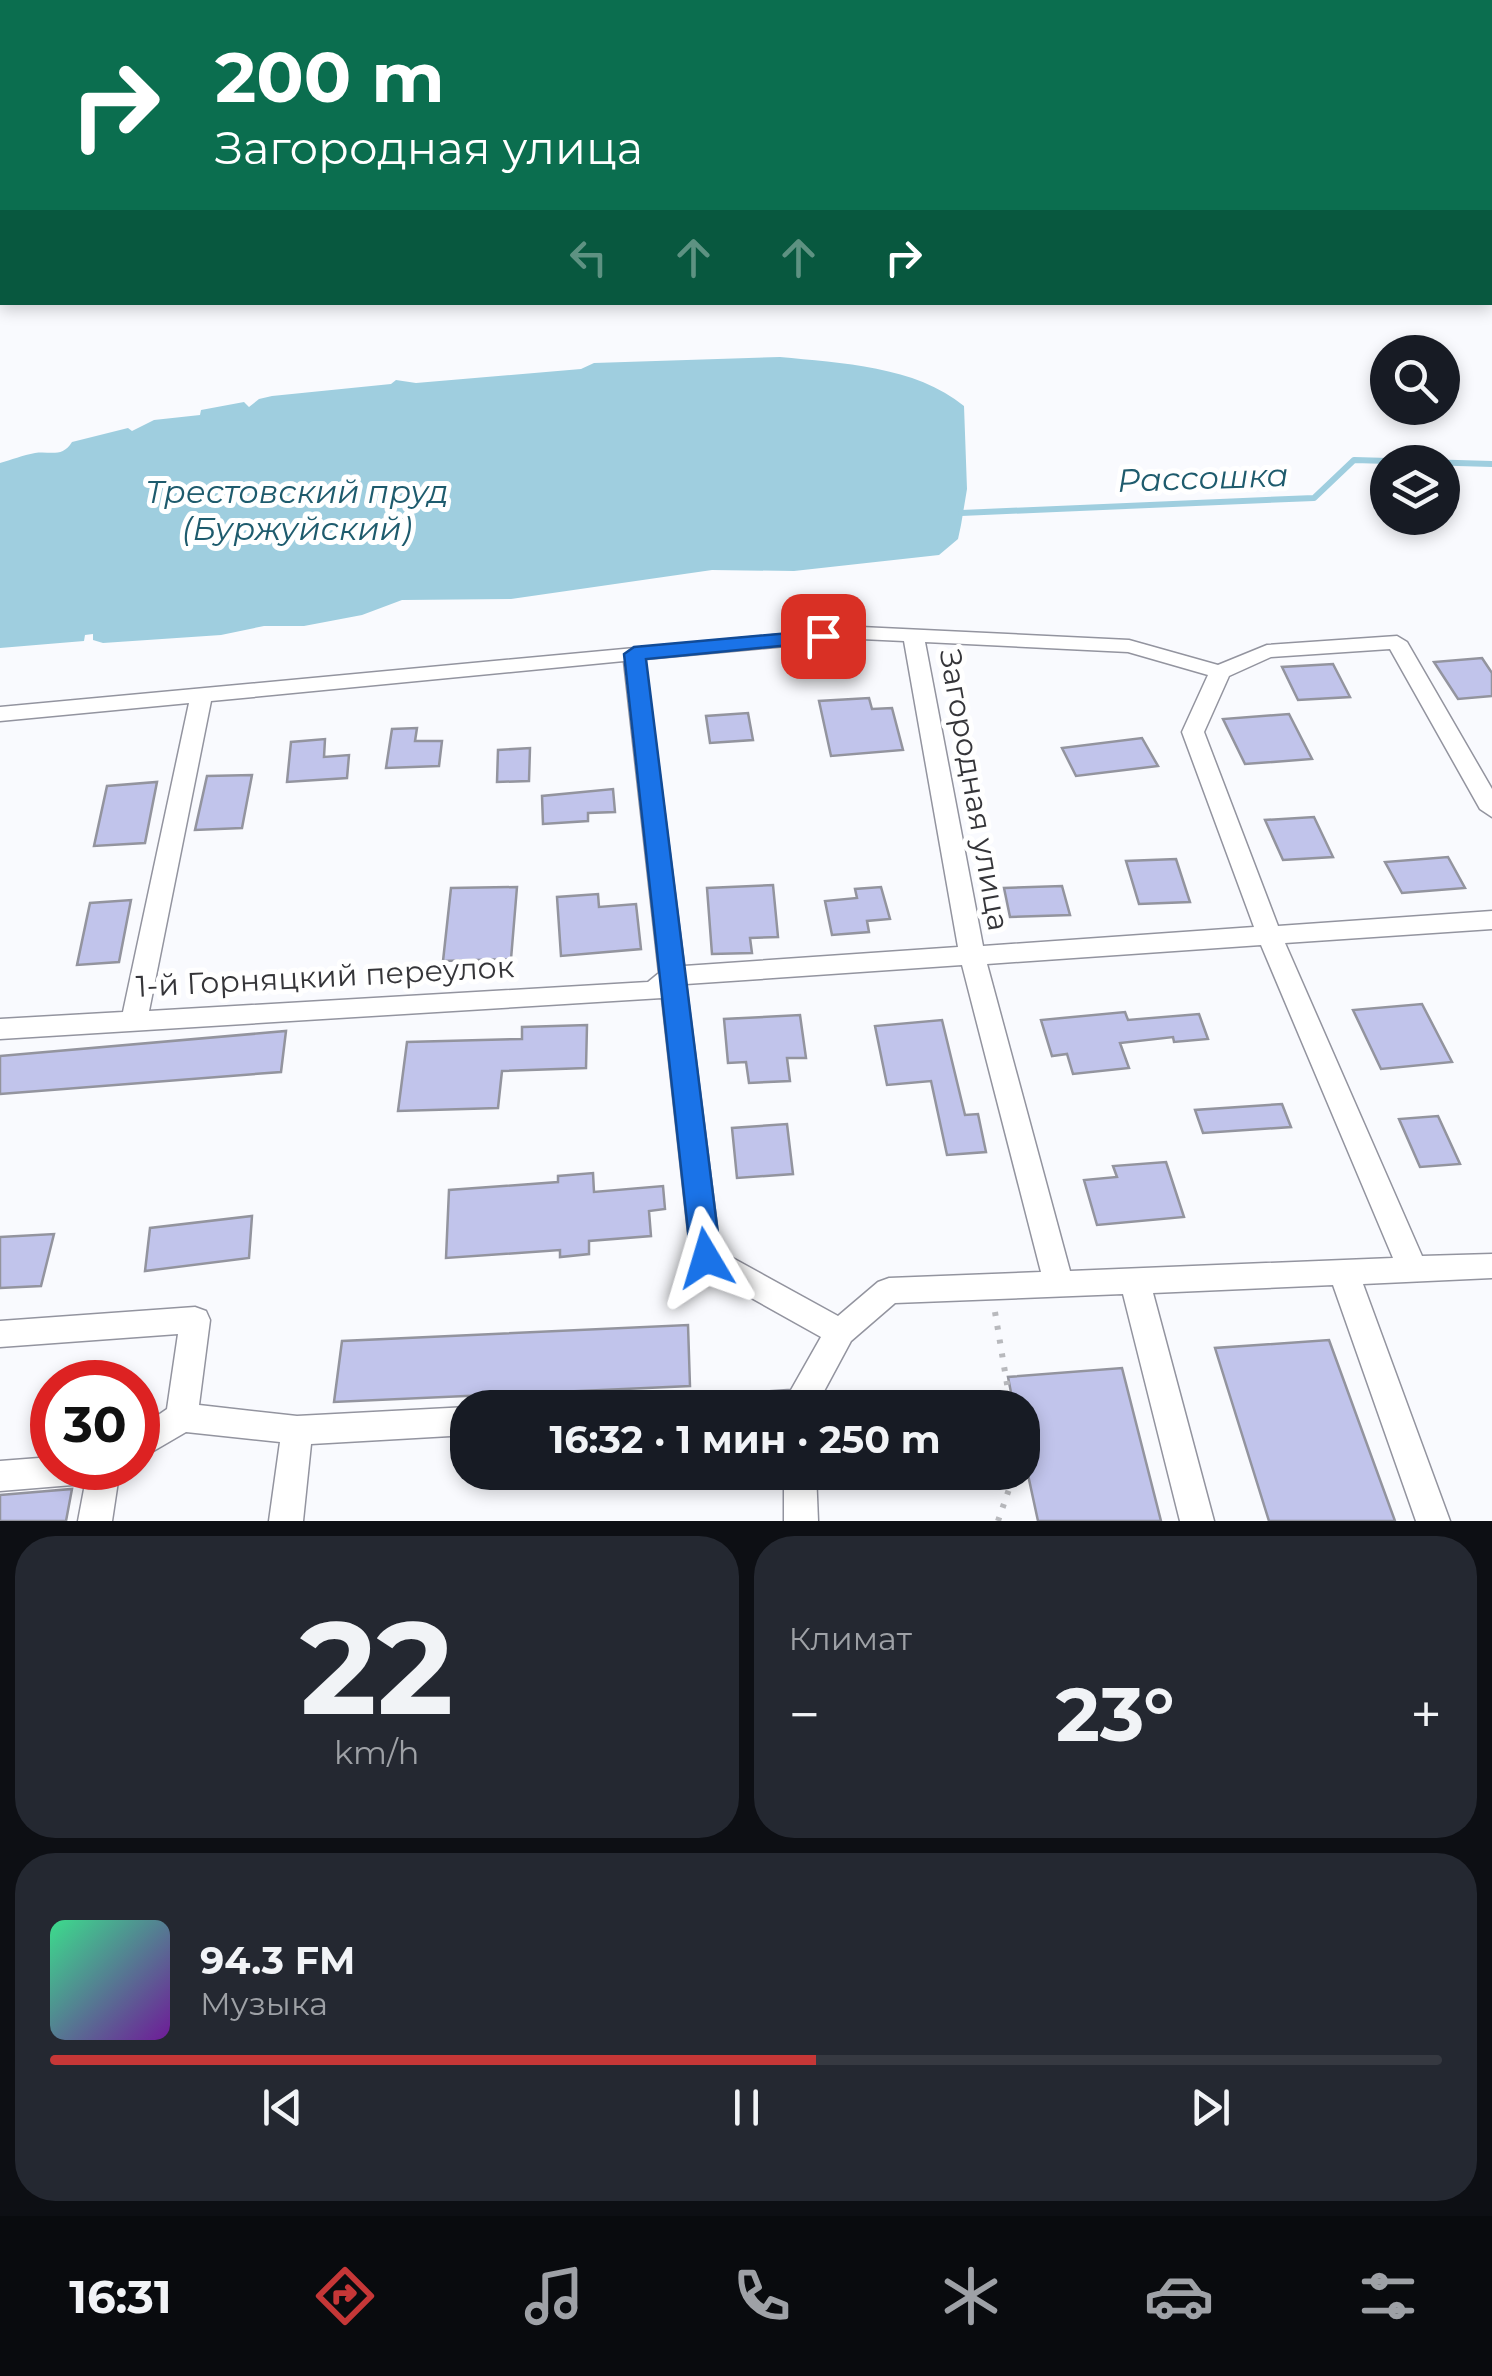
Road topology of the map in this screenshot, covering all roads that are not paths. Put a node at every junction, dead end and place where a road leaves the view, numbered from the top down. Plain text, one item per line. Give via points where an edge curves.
1 (913, 635) junction
2 (634, 654) junction
3 (1220, 672) junction
4 (202, 694) junction
5 (0, 714) edge
6 (1492, 809) edge
7 (1492, 920) edge
8 (1269, 935) junction
9 (972, 955) junction
10 (663, 983) junction
11 (134, 1021) junction
12 (0, 1030) edge
13 (1492, 1266) edge
14 (1413, 1270) junction
15 (1344, 1272) junction
16 (1134, 1282) junction
17 (1059, 1284) junction
18 (840, 1332) junction
19 (0, 1334) edge
20 (807, 1390) edge
21 (182, 1417) junction
22 (450, 1422) edge
23 (297, 1430) junction
24 (160, 1432) edge
25 (30, 1474) edge
26 (0, 1476) edge
27 (100, 1490) edge
28 (800, 1490) edge
29 (95, 1521) edge
30 (286, 1521) edge
31 (801, 1521) edge
32 (1197, 1521) edge
33 (1433, 1521) edge

1 - 2 street, Загородная улица via 861,633
1 - 3 street, Загородная улица via 1129,646
1 - 9 street, Загородная улица
2 - 4 street
2 - 10 street
3 - 6 street via 1268,651 1397,642
3 - 8 street via 1193,732
4 - 5 street
4 - 11 street
7 - 8 street, Загородная улица
8 - 9 street, Загородная улица
8 - 14 street
9 - 10 street, Загородная улица
9 - 17 street, Загородная улица
10 - 11 street, 1-й Горняцкий переулок
10 - 18 street via 706,1258
11 - 12 street, 1-й Горняцкий переулок
13 - 14 street
14 - 15 street
15 - 16 street
15 - 33 street
16 - 17 street
16 - 32 street
17 - 18 street via 889,1291
18 - 20 street
19 - 21 street via 194,1320
21 - 23 street
21 - 24 street
22 - 23 street
23 - 30 street
25 - 26 street
27 - 29 street
28 - 31 street

